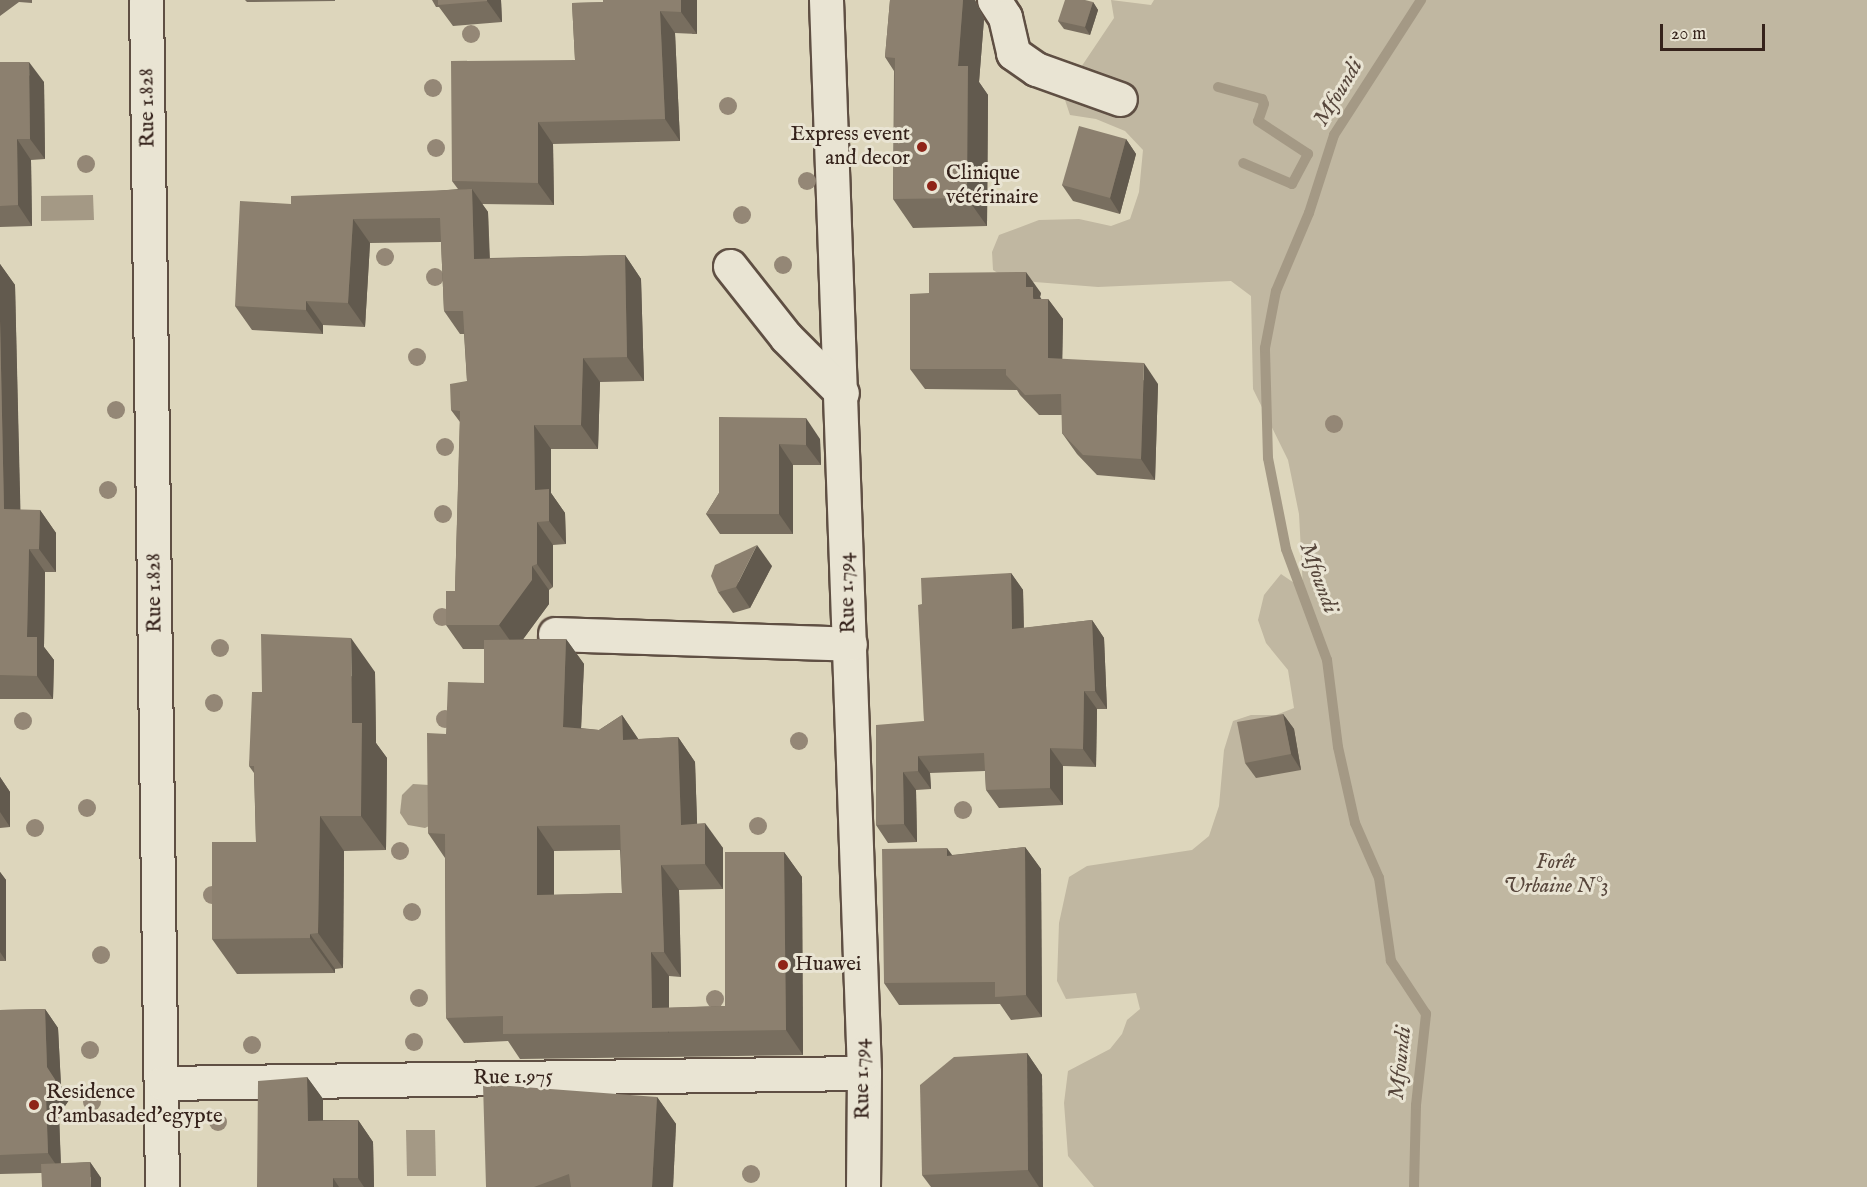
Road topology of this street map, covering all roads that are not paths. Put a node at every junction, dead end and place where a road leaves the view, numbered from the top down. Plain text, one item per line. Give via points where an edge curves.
1 (146, 0) edge
2 (826, 0) edge
3 (994, 0) edge
4 (1120, 99) dead end
5 (730, 266) dead end
6 (842, 393) junction
7 (555, 634) dead end
8 (850, 644) junction
9 (864, 1073) junction
10 (162, 1083) junction
11 (162, 1187) edge
12 (863, 1187) edge

1 - 10 street, Rue 1.828
2 - 6 street, Rue 1.794
3 - 4 street via 1005,17 1013,53 1036,69
5 - 6 street via 786,337
6 - 8 street, Rue 1.794
7 - 8 street
8 - 9 street, Rue 1.794
9 - 10 street, Rue 1.975
9 - 12 street, Rue 1.794
10 - 11 street, Rue 1.828

